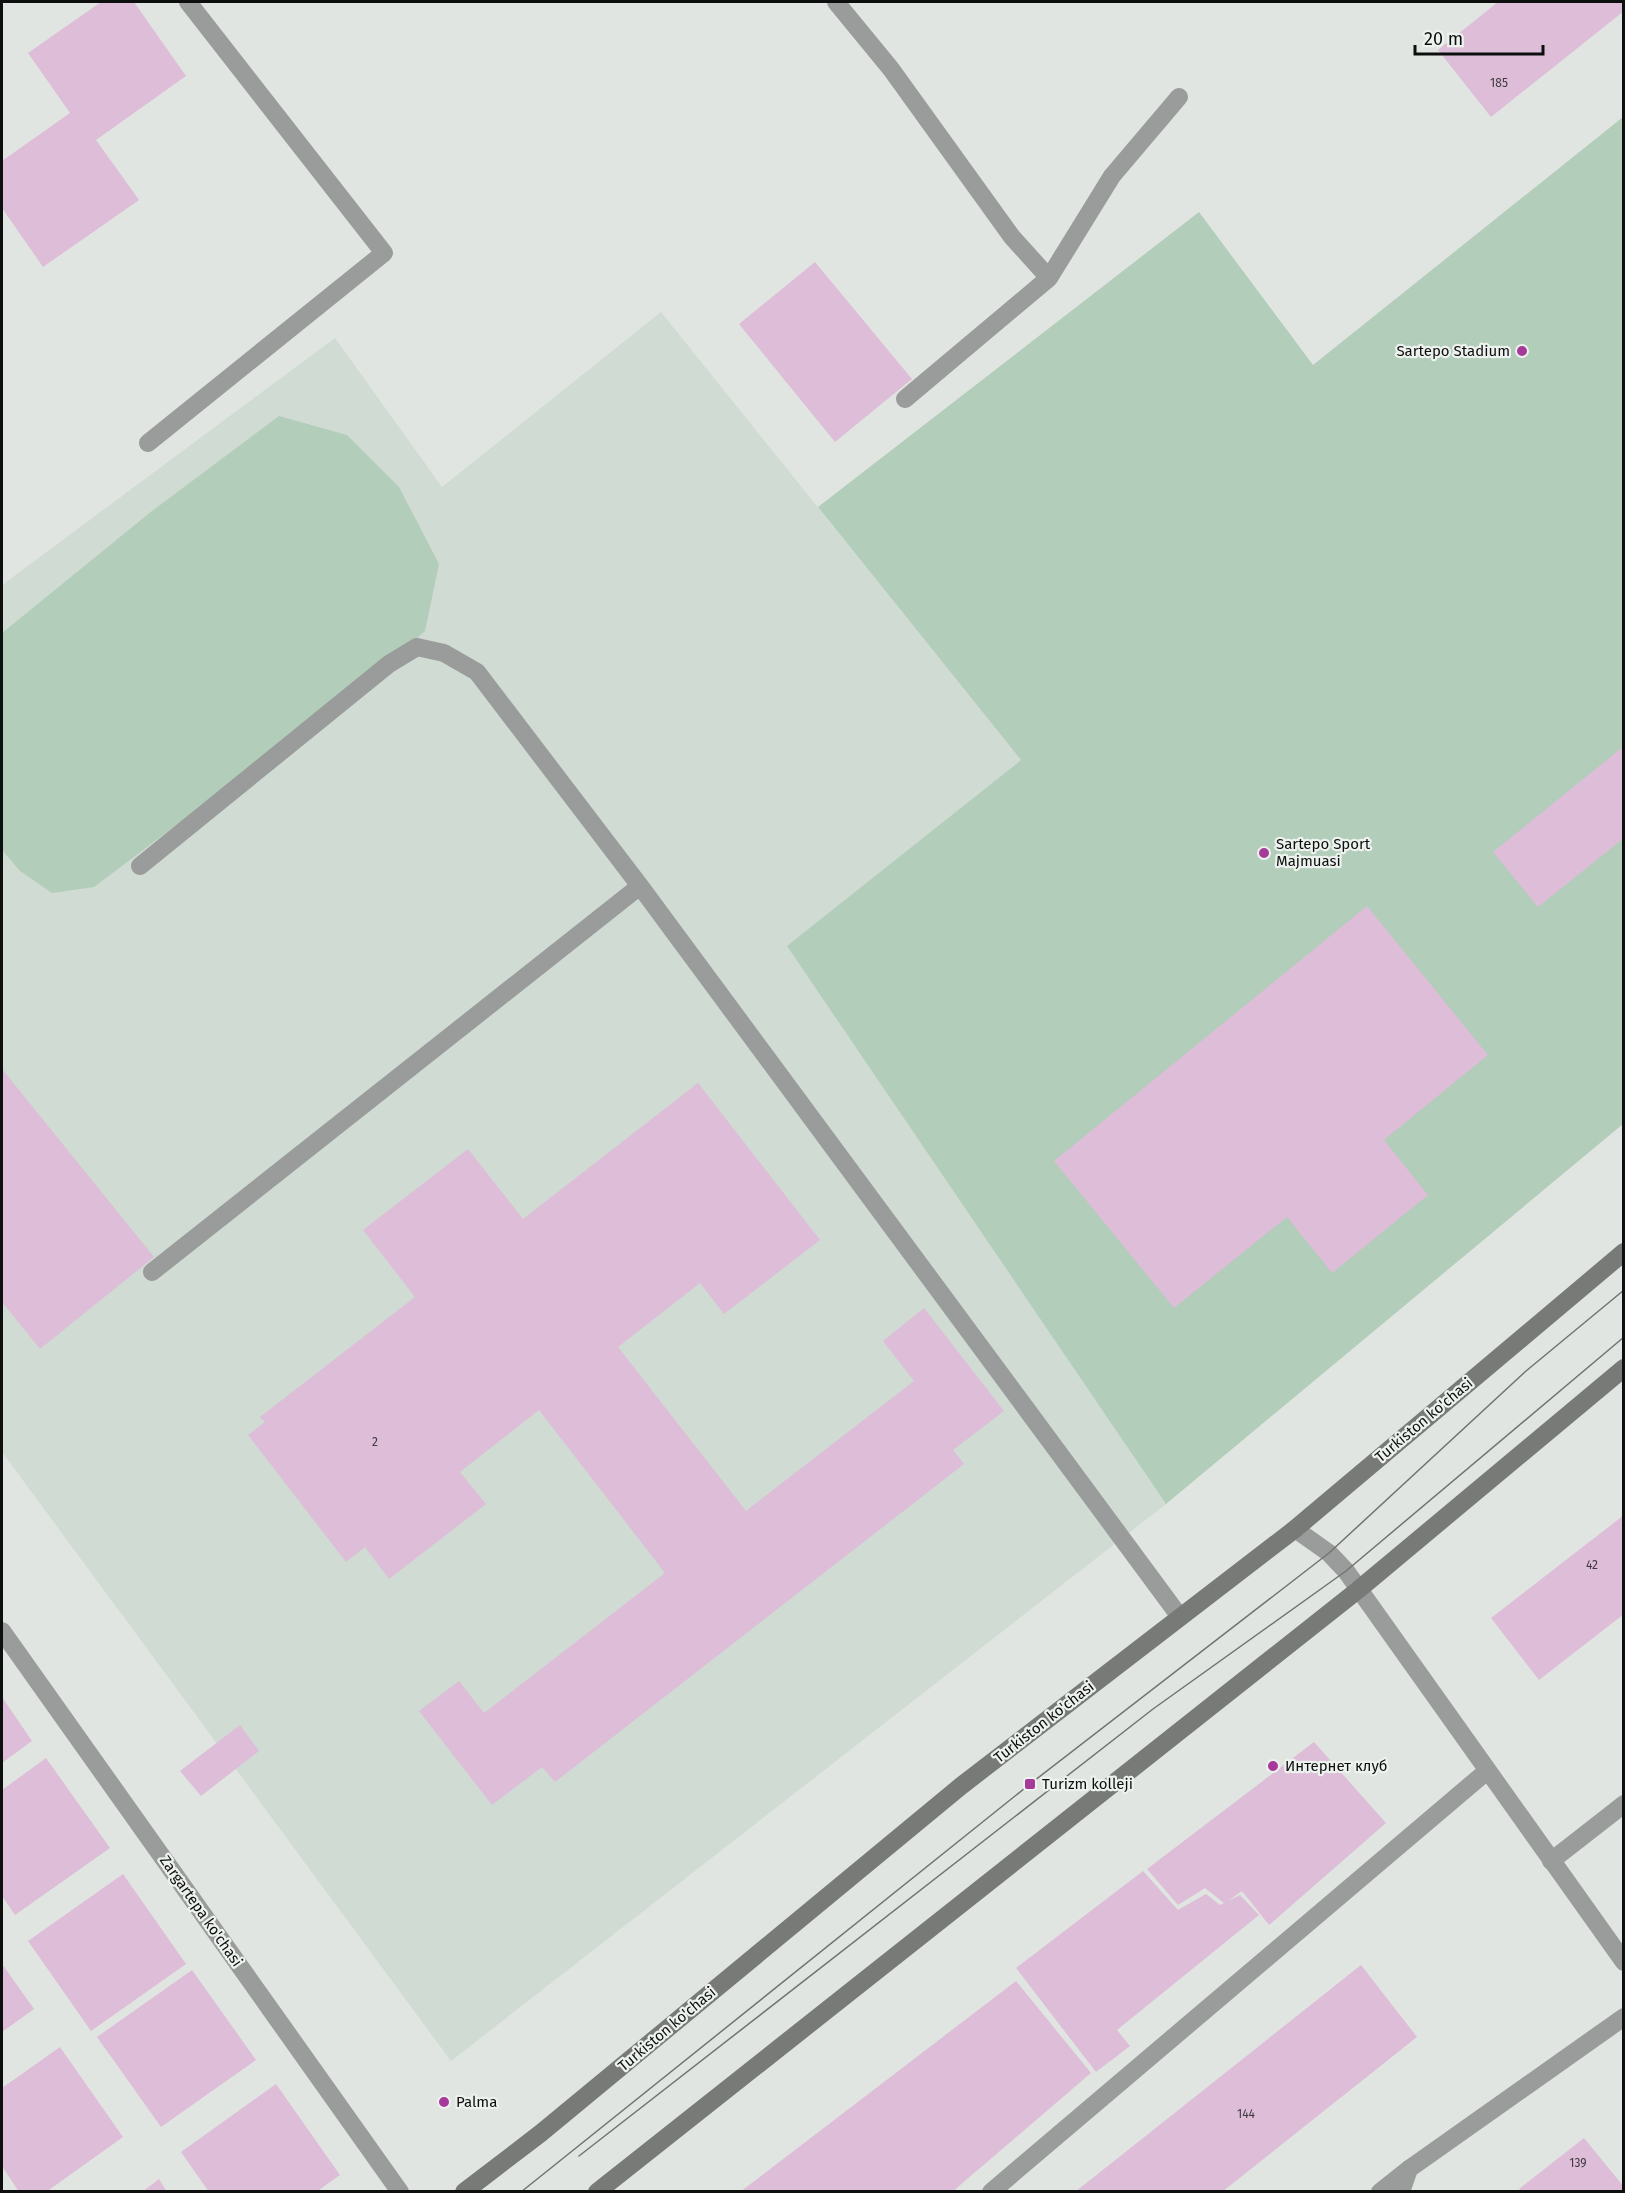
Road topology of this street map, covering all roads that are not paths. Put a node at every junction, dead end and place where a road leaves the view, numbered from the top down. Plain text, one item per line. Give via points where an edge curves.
1 (188, 2) edge
2 (836, 2) edge
3 (1179, 97) dead end
4 (1049, 278) junction
5 (905, 399) dead end
6 (148, 443) dead end
7 (140, 866) dead end
8 (640, 886) junction
9 (1623, 1252) edge
10 (152, 1272) dead end
11 (1623, 1368) edge
12 (1295, 1529) junction
13 (1358, 1590) junction
14 (1180, 1617) junction
15 (2, 1632) edge
16 (1487, 1771) junction
17 (1623, 1804) edge
18 (1551, 1861) junction
19 (1623, 1962) edge
20 (1623, 2017) edge
21 (1409, 2169) junction
22 (400, 2192) edge
23 (464, 2192) edge
24 (597, 2192) edge
25 (991, 2192) edge
26 (1380, 2192) edge
27 (1401, 2192) edge

1 - 6 street via 384,253
2 - 4 street via 891,69 1012,237
3 - 4 street via 1112,176
4 - 5 street
7 - 8 street via 389,664 417,647 444,653 477,672
8 - 10 street
8 - 14 street
9 - 12 main road, Turkiston ko'chasi
11 - 13 main road
12 - 13 street via 1329,1552
12 - 14 main road, Turkiston ko'chasi
13 - 16 street
13 - 24 main road
14 - 23 main road, Turkiston ko'chasi via 961,1786 541,2133
15 - 22 street, Zargartepa ko'chasi
16 - 18 street
16 - 25 street
17 - 18 street
18 - 19 street
20 - 21 street
21 - 26 street
21 - 27 street

